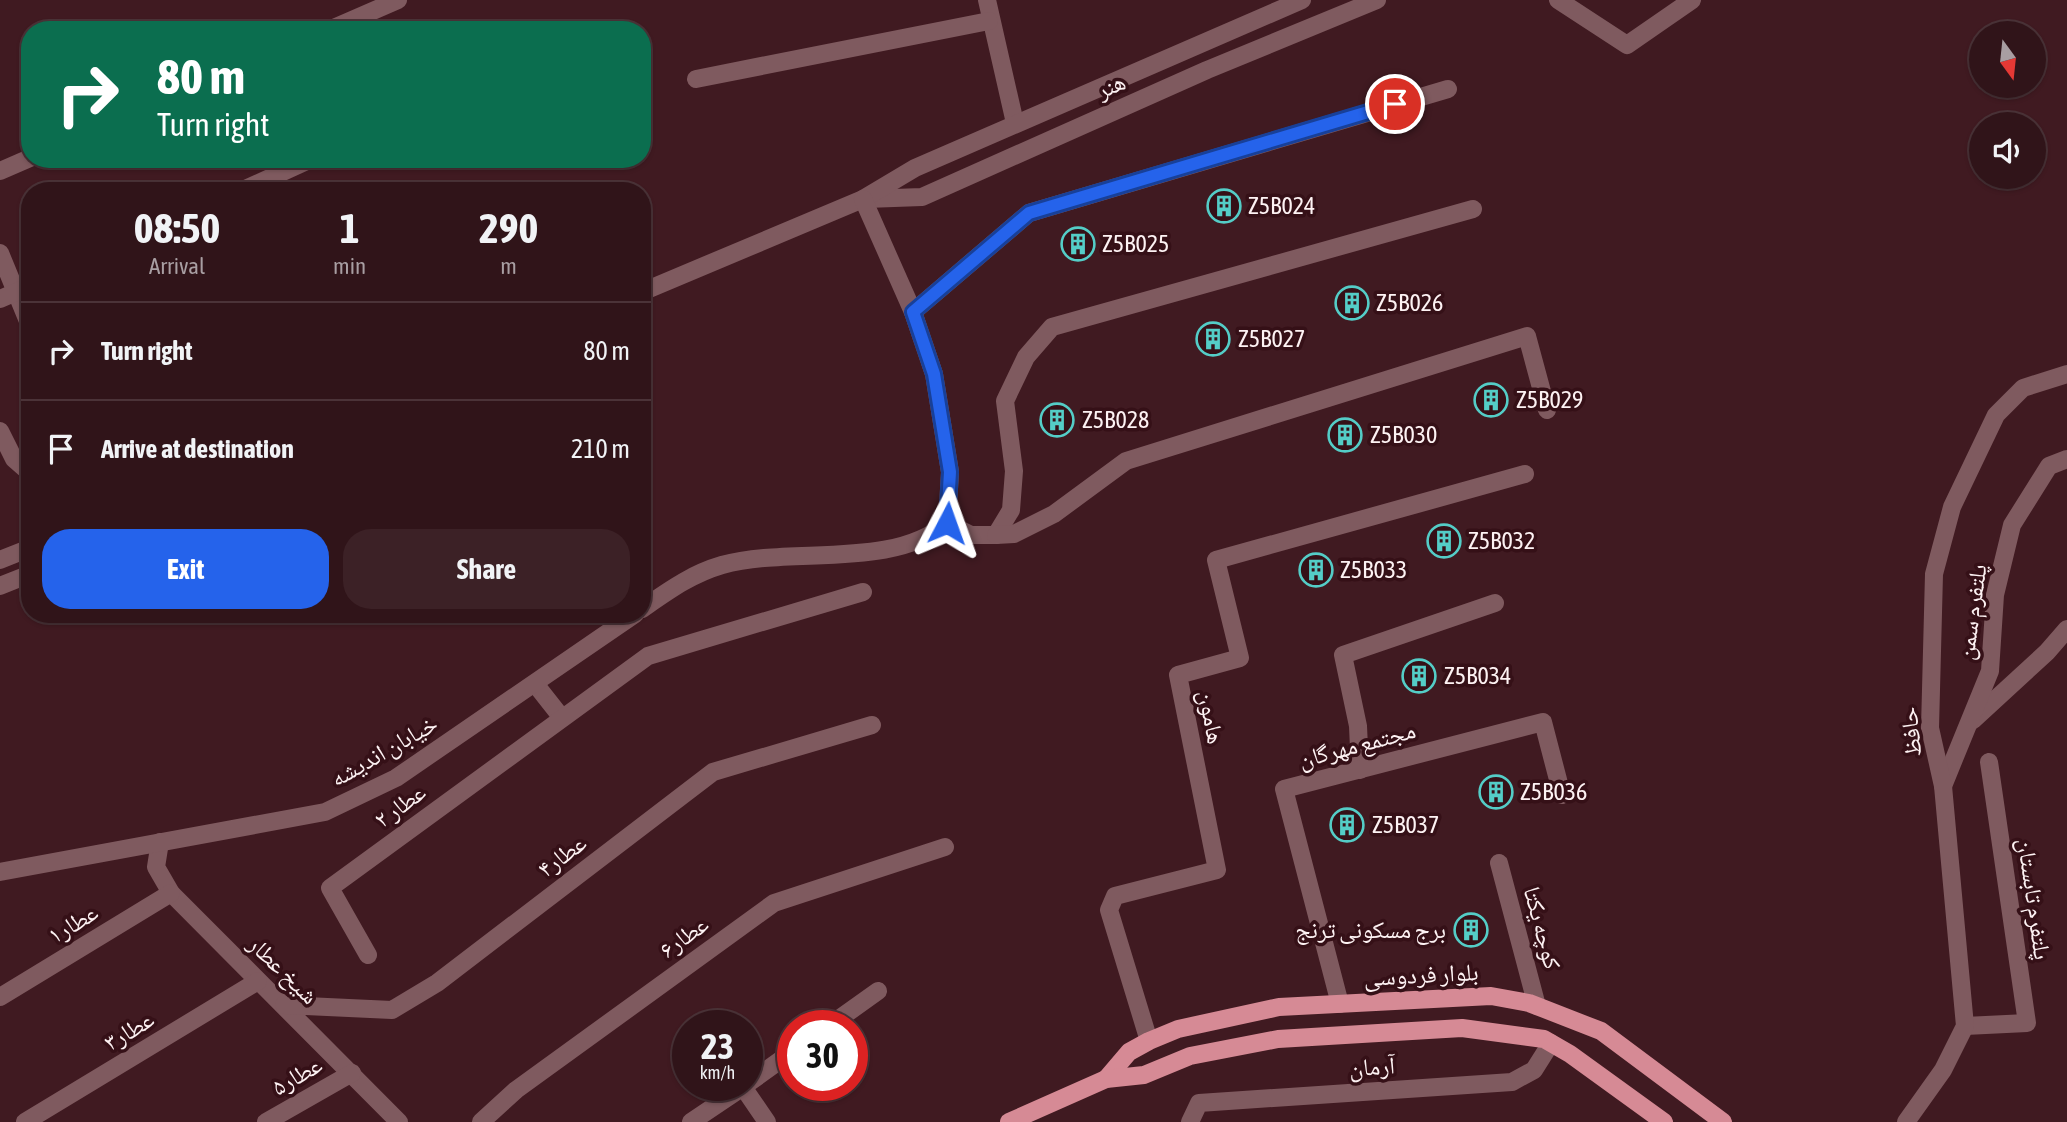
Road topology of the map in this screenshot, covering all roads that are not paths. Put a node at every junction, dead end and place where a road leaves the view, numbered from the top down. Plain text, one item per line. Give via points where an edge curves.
1 (398, 0) edge
2 (987, 0) edge
3 (1302, 0) edge
4 (1377, 0) edge
5 (1558, 0) edge
6 (1692, 0) edge
7 (350, 21) edge
8 (989, 21) junction
9 (696, 79) dead end
10 (1448, 89) dead end
11 (1016, 123) junction
12 (21, 162) edge
13 (291, 168) edge
14 (0, 171) edge
15 (261, 182) edge
16 (863, 199) junction
17 (1473, 209) dead end
18 (0, 253) edge
19 (651, 288) edge
20 (15, 292) edge
21 (913, 312) junction
22 (2067, 374) edge
23 (1547, 410) dead end
24 (0, 431) edge
25 (2067, 459) edge
26 (21, 465) edge
27 (1525, 474) dead end
28 (947, 523) junction
29 (996, 535) junction
30 (21, 552) edge
31 (0, 560) edge
32 (21, 578) edge
33 (0, 586) edge
34 (863, 592) dead end
35 (651, 603) edge
36 (1495, 603) dead end
37 (622, 623) edge
38 (2067, 629) edge
39 (536, 685) junction
40 (562, 718) junction
41 (1968, 724) junction
42 (872, 725) dead end
43 (1989, 762) dead end
44 (1360, 769) junction
45 (1944, 786) junction
46 (1562, 795) dead end
47 (160, 842) junction
48 (945, 847) dead end
49 (1499, 863) dead end
50 (0, 872) edge
51 (171, 893) junction
52 (368, 955) dead end
53 (258, 981) junction
54 (878, 990) dead end
55 (0, 998) edge
56 (1340, 1004) junction
57 (284, 1005) junction
58 (1537, 1006) junction
59 (851, 1010) edge
60 (1965, 1026) junction
61 (1149, 1041) junction
62 (1551, 1043) junction
63 (352, 1073) junction
64 (1106, 1079) junction
65 (722, 1101) edge
66 (755, 1101) edge
67 (25, 1122) edge
68 (266, 1122) edge
69 (399, 1122) edge
70 (481, 1122) edge
71 (691, 1122) edge
72 (767, 1122) edge
73 (1009, 1122) edge
74 (1190, 1122) edge
75 (1664, 1122) edge
76 (1723, 1122) edge
77 (1906, 1122) edge

1 - 7 street
2 - 8 street
3 - 11 street, هنر
4 - 16 street, هنر via 922,197
5 - 6 street via 1627,45
8 - 9 street
8 - 11 street
10 - 21 street via 1029,213
11 - 16 street, هنر via 915,168
12 - 14 street
13 - 15 street
16 - 19 street, هنر
16 - 21 street
17 - 29 street via 1052,327 1026,357 1005,401 1014,471 1011,510
18 - 20 street
21 - 28 street via 934,374 950,472
22 - 45 street, حافظ via 2023,388 1996,415 1952,508 1934,574 1930,728
23 - 29 street via 1527,336 1126,461 1054,514 1014,534
24 - 26 street
25 - 41 street, پلتفرم سمن via 2049,466 2012,525 1995,595 1990,671
27 - 61 street, هامون via 1216,561 1240,658 1178,675 1217,870 1115,897 1109,910
28 - 29 street via 971,535
28 - 35 street via 930,537 897,548 724,565 685,579
30 - 31 street
32 - 33 street
34 - 40 street, عطار ۲ via 648,656
36 - 44 street via 1343,655 1358,726
37 - 39 street, خیابان اندیشه
38 - 41 street
39 - 40 street
39 - 47 street, خیابان اندیشه via 396,778 324,812
40 - 52 street, عطار ۲ via 330,888
41 - 45 street, پلتفرم سمن
42 - 57 street, عطار۴ via 713,772 437,983 392,1010
43 - 60 street, پلتفرم تابستان via 2028,1023
44 - 46 street, مجتمع مهرگان via 1543,722
44 - 56 street, مجتمع مهرگان via 1284,789
45 - 60 street, حافظ
47 - 50 street, خیابان اندیشه
47 - 51 street, شیخ عطار via 156,867
48 - 70 street, عطار۶ via 774,903 516,1090
49 - 58 street, کوچه یکتا
51 - 53 street, شیخ عطار
51 - 55 street, عطار۱
53 - 57 street, شیخ عطار
53 - 67 street, عطار۳
54 - 59 street
56 - 58 main road, بلوار فردوسی via 1491,996
56 - 61 main road, بلوار فردوسی via 1279,1007 1178,1029
57 - 63 street, شیخ عطار
58 - 76 main road, بلوار فردوسی via 1601,1031
60 - 77 street via 1943,1070
61 - 64 main road, بلوار فردوسی via 1129,1052
62 - 64 main road, بلوار فردوسی via 1462,1028 1278,1040 1189,1056 1144,1075
62 - 74 street, آرمان via 1534,1070 1512,1082 1199,1102
62 - 75 main road, بلوار فردوسی
63 - 68 street, عطار۵
63 - 69 street, شیخ عطار
64 - 73 main road, بلوار فردوسی
65 - 71 street
66 - 72 street

